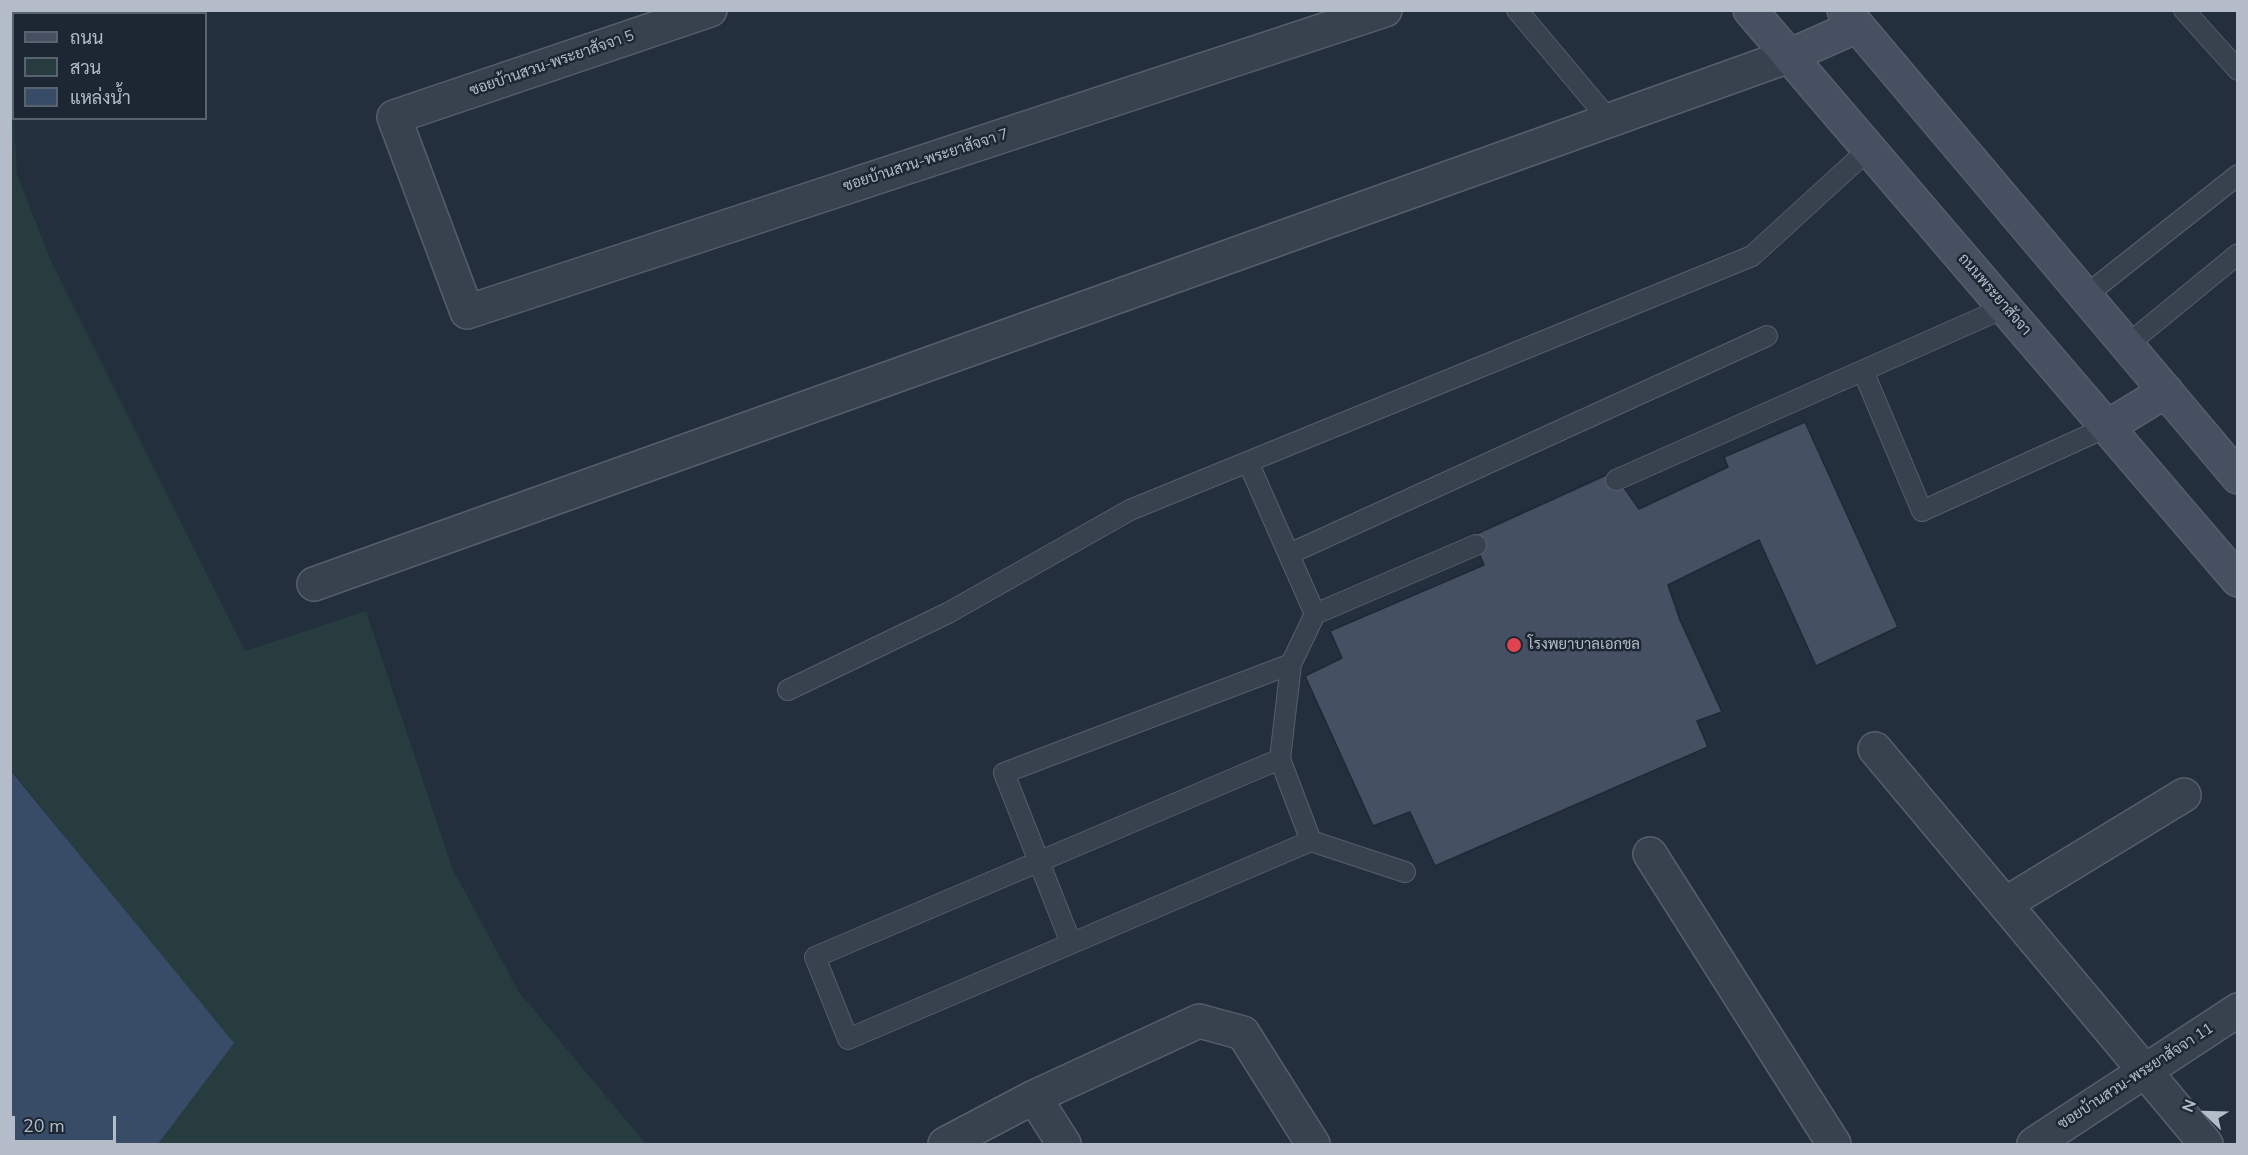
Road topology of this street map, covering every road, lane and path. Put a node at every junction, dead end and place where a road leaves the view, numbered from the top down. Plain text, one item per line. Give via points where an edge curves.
1 (710, 10) edge
2 (1384, 10) edge
3 (1517, 10) edge
4 (1750, 10) edge
5 (2184, 10) edge
6 (1851, 18) edge
7 (1789, 56) junction
8 (2238, 70) edge
9 (1610, 121) junction
10 (1869, 149) junction
11 (2238, 175) edge
12 (2238, 254) edge
13 (2085, 296) junction
14 (2004, 308) junction
15 (466, 312) joint
16 (1767, 336) dead end
17 (2127, 345) junction
18 (1863, 371) junction
19 (2166, 391) junction
20 (2107, 427) junction
21 (1248, 462) junction
22 (2238, 477) edge
23 (1616, 480) dead end
24 (1476, 545) dead end
25 (1289, 554) junction
26 (2238, 580) edge
27 (314, 584) dead end
28 (1315, 614) junction
29 (1291, 664) junction
30 (788, 690) dead end
31 (1875, 749) dead end
32 (1280, 759) junction
33 (2184, 795) dead end
34 (1311, 841) junction
35 (1650, 854) dead end
36 (1039, 862) junction
37 (1406, 872) dead end
38 (2005, 904) junction
39 (1071, 943) junction
40 (2238, 1010) edge
41 (2144, 1072) junction
42 (1034, 1097) junction
43 (945, 1144) edge
44 (1064, 1144) edge
45 (1313, 1144) edge
46 (1834, 1144) edge
47 (2034, 1144) edge
48 (2206, 1144) edge

1 - 15 street, ซอยบ้านสวน-พระยาสัจจา 5 via 394,117
2 - 15 street, ซอยบ้านสวน-พระยาสัจจา 7
3 - 9 lane
4 - 7 main road, ถนนพระยาสัจจา
5 - 8 lane
6 - 7 main road
6 - 13 main road
7 - 9 street
7 - 10 main road, ถนนพระยาสัจจา
9 - 27 street
10 - 14 main road, ถนนพระยาสัจจา
10 - 21 lane via 1752,256
11 - 13 lane
12 - 17 lane
13 - 17 main road
14 - 18 lane
14 - 20 main road, ถนนพระยาสัจจา
16 - 25 lane
17 - 19 main road
18 - 20 lane via 1922,511
18 - 23 lane
19 - 20 main road
19 - 22 main road
20 - 26 main road, ถนนพระยาสัจจา
21 - 25 lane
21 - 30 lane via 1130,510 948,613
24 - 28 lane
25 - 28 lane
28 - 29 lane
29 - 32 lane
29 - 36 lane via 1004,773
31 - 38 street
32 - 34 lane
32 - 36 lane
33 - 38 street
34 - 37 lane
34 - 39 lane
35 - 46 street
36 - 39 lane
36 - 39 lane via 815,957 819,968 848,1039
38 - 41 street
40 - 41 street, ซอยบ้านสวน-พระยาสัจจา 11
41 - 47 street, ซอยบ้านสวน-พระยาสัจจา 11
41 - 48 street
42 - 43 street
42 - 44 street
42 - 45 street via 1199,1021 1243,1033

